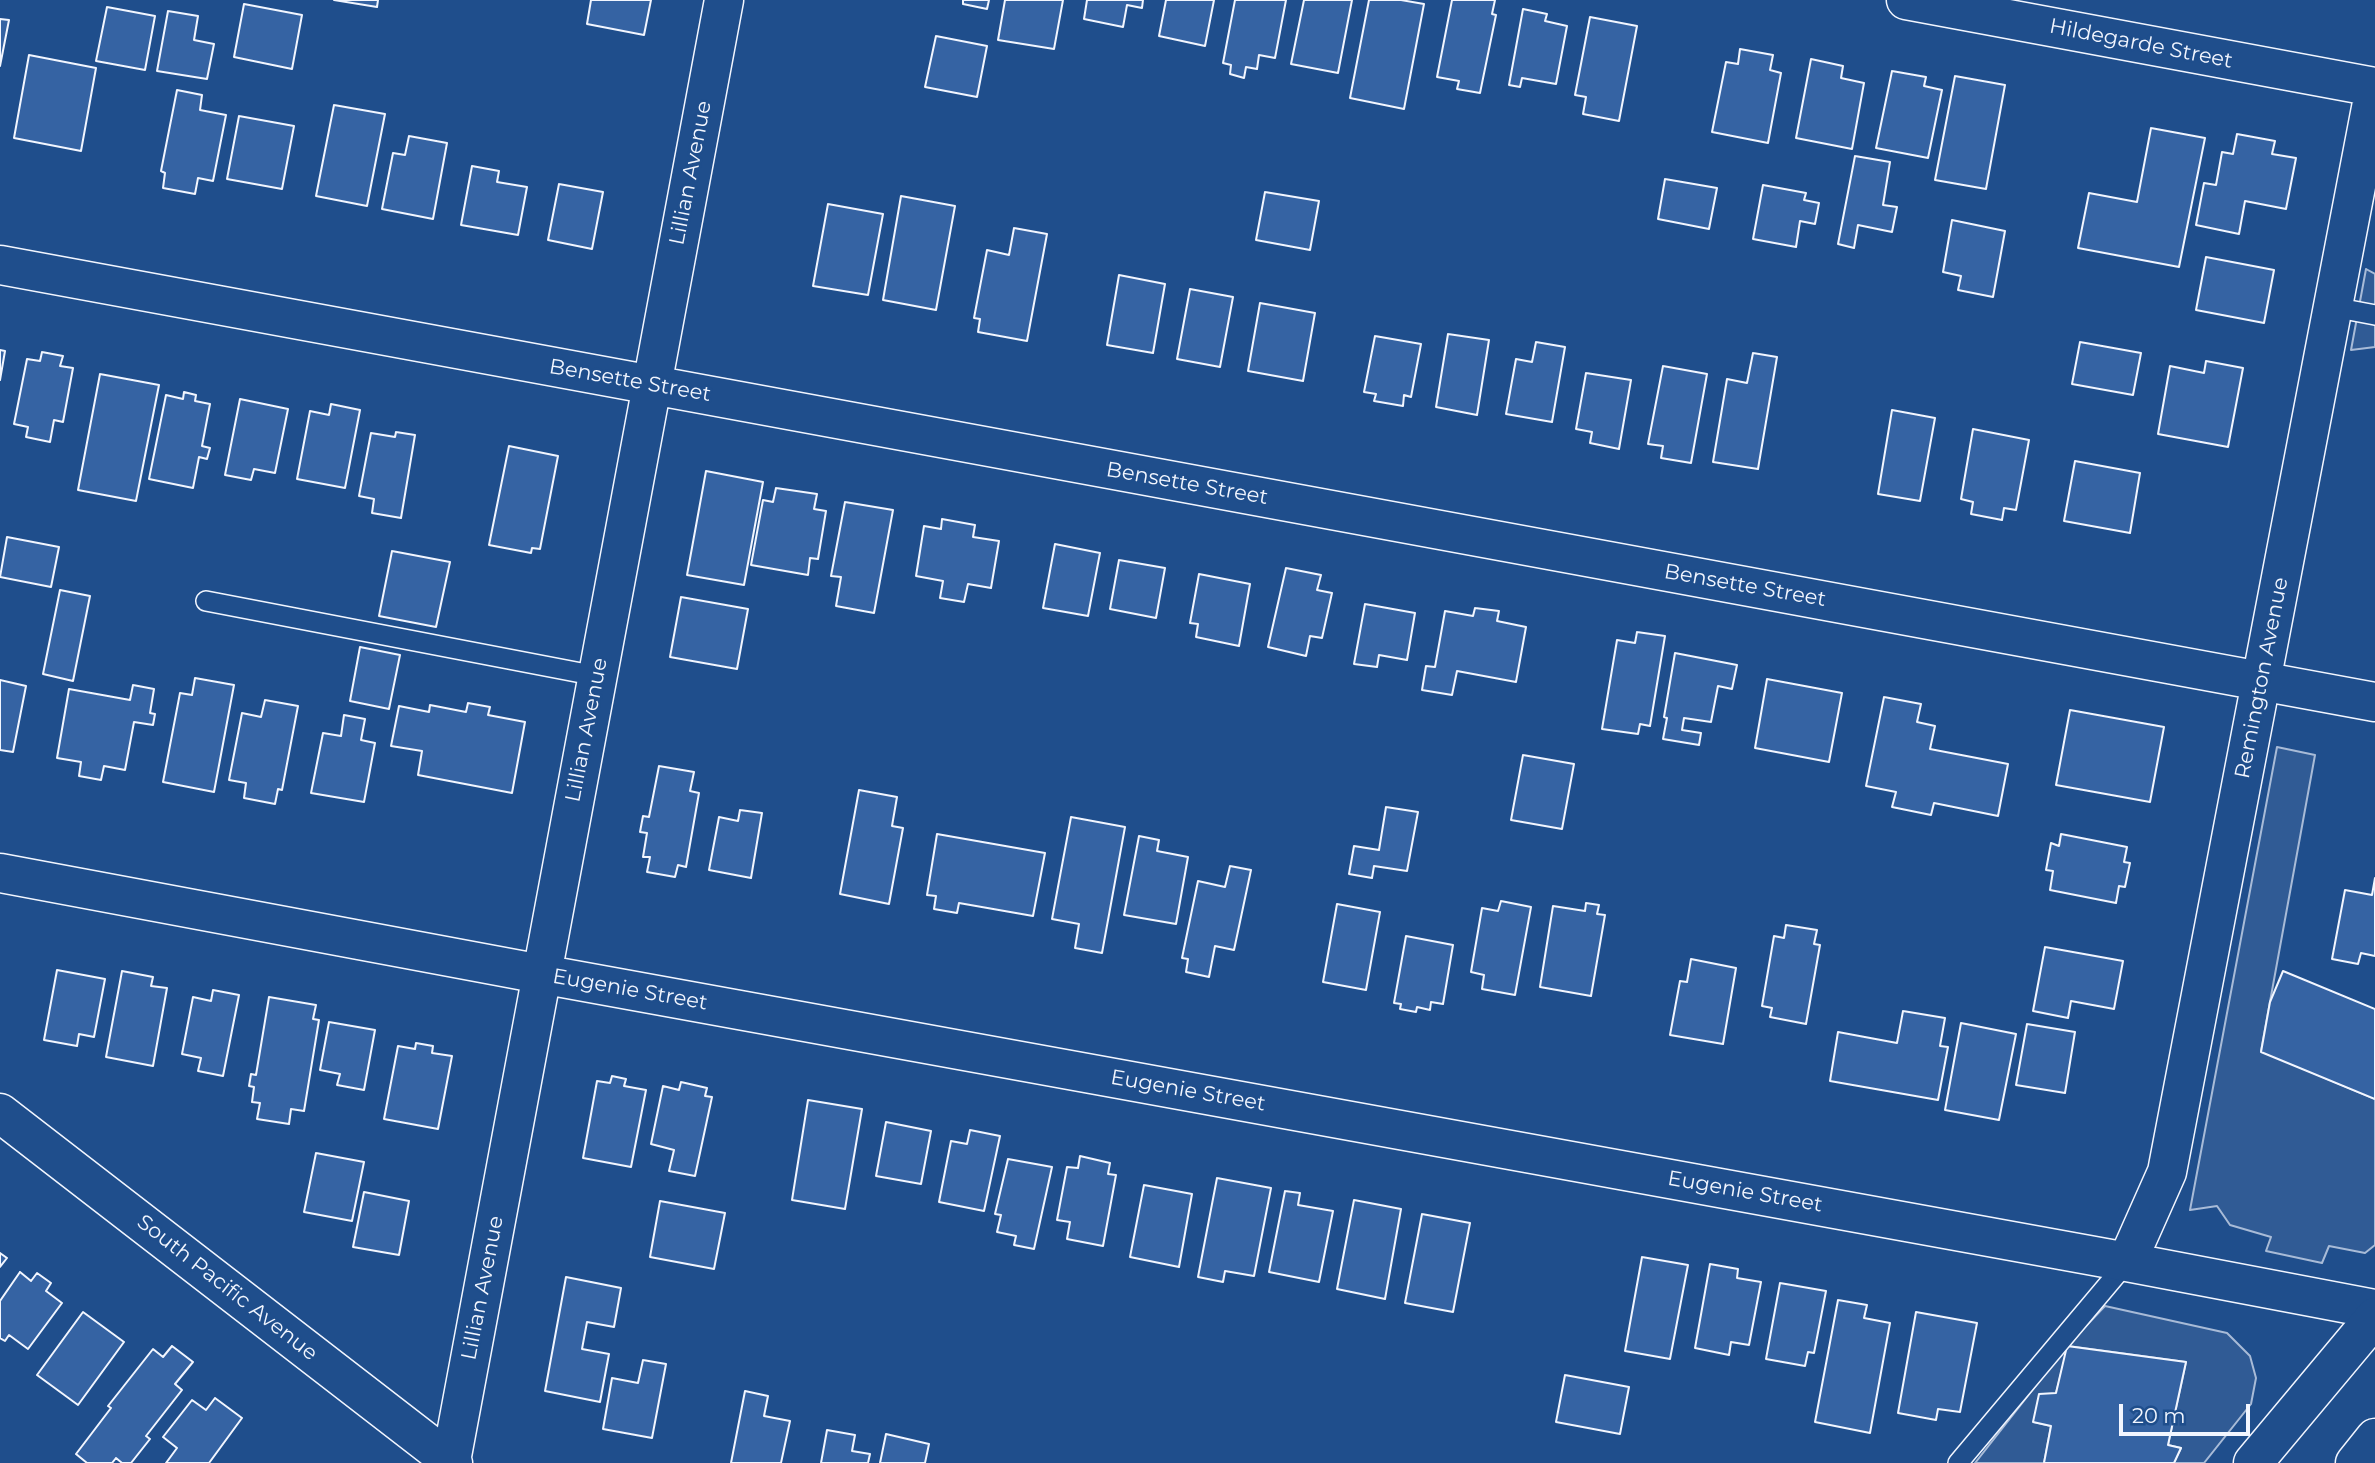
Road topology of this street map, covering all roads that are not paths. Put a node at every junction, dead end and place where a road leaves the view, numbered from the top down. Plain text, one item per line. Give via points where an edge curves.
1 (724, 0) edge
2 (1906, 0) edge
3 (2375, 87) edge
4 (0, 265) edge
5 (2333, 307) junction
6 (2375, 315) edge
7 (652, 385) junction
8 (206, 601) dead end
9 (597, 676) junction
10 (2262, 681) junction
11 (2375, 702) edge
12 (0, 873) edge
13 (541, 974) junction
14 (0, 1113) edge
15 (2127, 1262) junction
16 (2375, 1309) edge
17 (2375, 1317) edge
18 (2375, 1438) edge
19 (452, 1462) edge
20 (1958, 1463) edge
21 (2253, 1463) edge
22 (2355, 1463) edge

1 - 7 street, Lillian Avenue
2 - 3 street, Hildegarde Street
3 - 5 street, Remington Avenue
4 - 7 street, Bensette Street
5 - 6 lane
5 - 10 street, Remington Avenue
7 - 9 street, Lillian Avenue
7 - 10 street, Bensette Street
8 - 9 lane
9 - 13 street, Lillian Avenue
10 - 11 street, Bensette Street
10 - 15 street, Remington Avenue via 2167,1172
12 - 13 street, Eugenie Street
13 - 15 street, Eugenie Street
13 - 19 street, Lillian Avenue
14 - 19 street, South Pacific Avenue
15 - 16 street, Eugenie Street
15 - 20 lane
17 - 21 street
18 - 22 street

